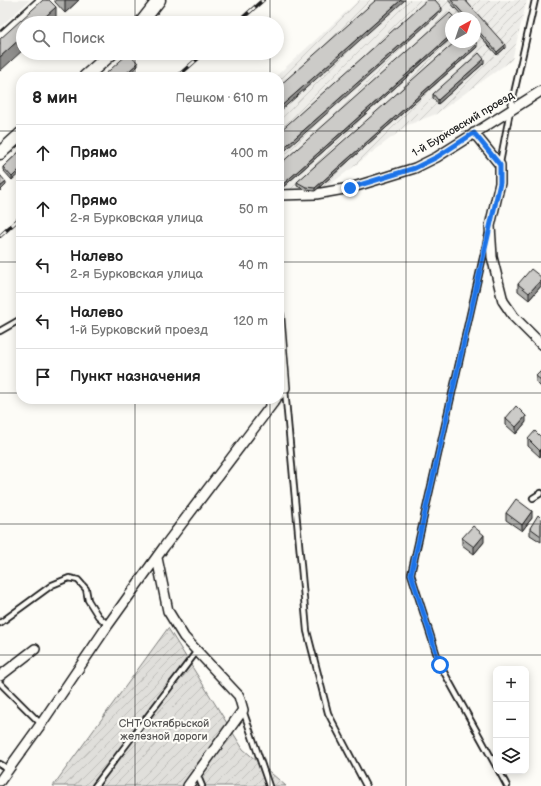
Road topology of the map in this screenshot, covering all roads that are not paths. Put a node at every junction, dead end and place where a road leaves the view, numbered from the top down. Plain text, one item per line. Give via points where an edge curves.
1 (42, 0) edge
2 (159, 0) edge
3 (535, 0) edge
4 (24, 16) edge
5 (146, 16) edge
6 (16, 24) edge
7 (0, 38) edge
8 (104, 60) edge
9 (91, 72) edge
10 (541, 91) edge
11 (510, 111) junction
12 (474, 133) junction
13 (16, 139) edge
14 (0, 153) edge
15 (500, 165) junction
16 (284, 195) edge
17 (490, 226) junction
18 (16, 322) edge
19 (0, 331) edge
20 (541, 344) edge
21 (284, 376) edge
22 (285, 388) joint
23 (272, 404) edge
24 (541, 493) edge
25 (533, 498) dead end
26 (157, 558) junction
27 (0, 623) edge
28 (108, 625) junction
29 (35, 649) dead end
30 (197, 651) junction
31 (0, 676) edge
32 (0, 683) edge
33 (243, 710) junction
34 (41, 724) junction
35 (493, 761) edge
36 (4, 767) edge
37 (197, 774) junction
38 (501, 774) edge
39 (0, 781) edge
40 (95, 786) edge
41 (188, 786) edge
42 (202, 786) edge
43 (269, 786) edge
44 (366, 786) edge
45 (507, 786) edge

1 - 4 street
2 - 5 main road
3 - 11 lane
6 - 7 street
8 - 9 main road
10 - 11 street, 1-й Бурковский проезд
11 - 12 street, 1-й Бурковский проезд
11 - 15 lane
12 - 15 street
12 - 16 street, 1-й Бурковский проезд via 415,168 350,188 316,194
13 - 14 main road
15 - 17 street via 500,183
17 - 20 street via 492,257 503,301 514,317
17 - 35 lane via 411,574 440,665
18 - 19 lane
21 - 22 street
22 - 44 lane via 307,631 328,713
23 - 26 street
24 - 25 lane
26 - 28 street
26 - 30 street via 168,611 184,637
27 - 28 lane via 52,585 69,578 78,580 86,589 88,600 98,616
28 - 34 street
29 - 31 street
30 - 33 street via 239,696
30 - 40 lane
32 - 34 lane
33 - 37 street
33 - 43 lane
34 - 36 street
36 - 39 street
37 - 41 street
37 - 42 lane
38 - 45 lane

